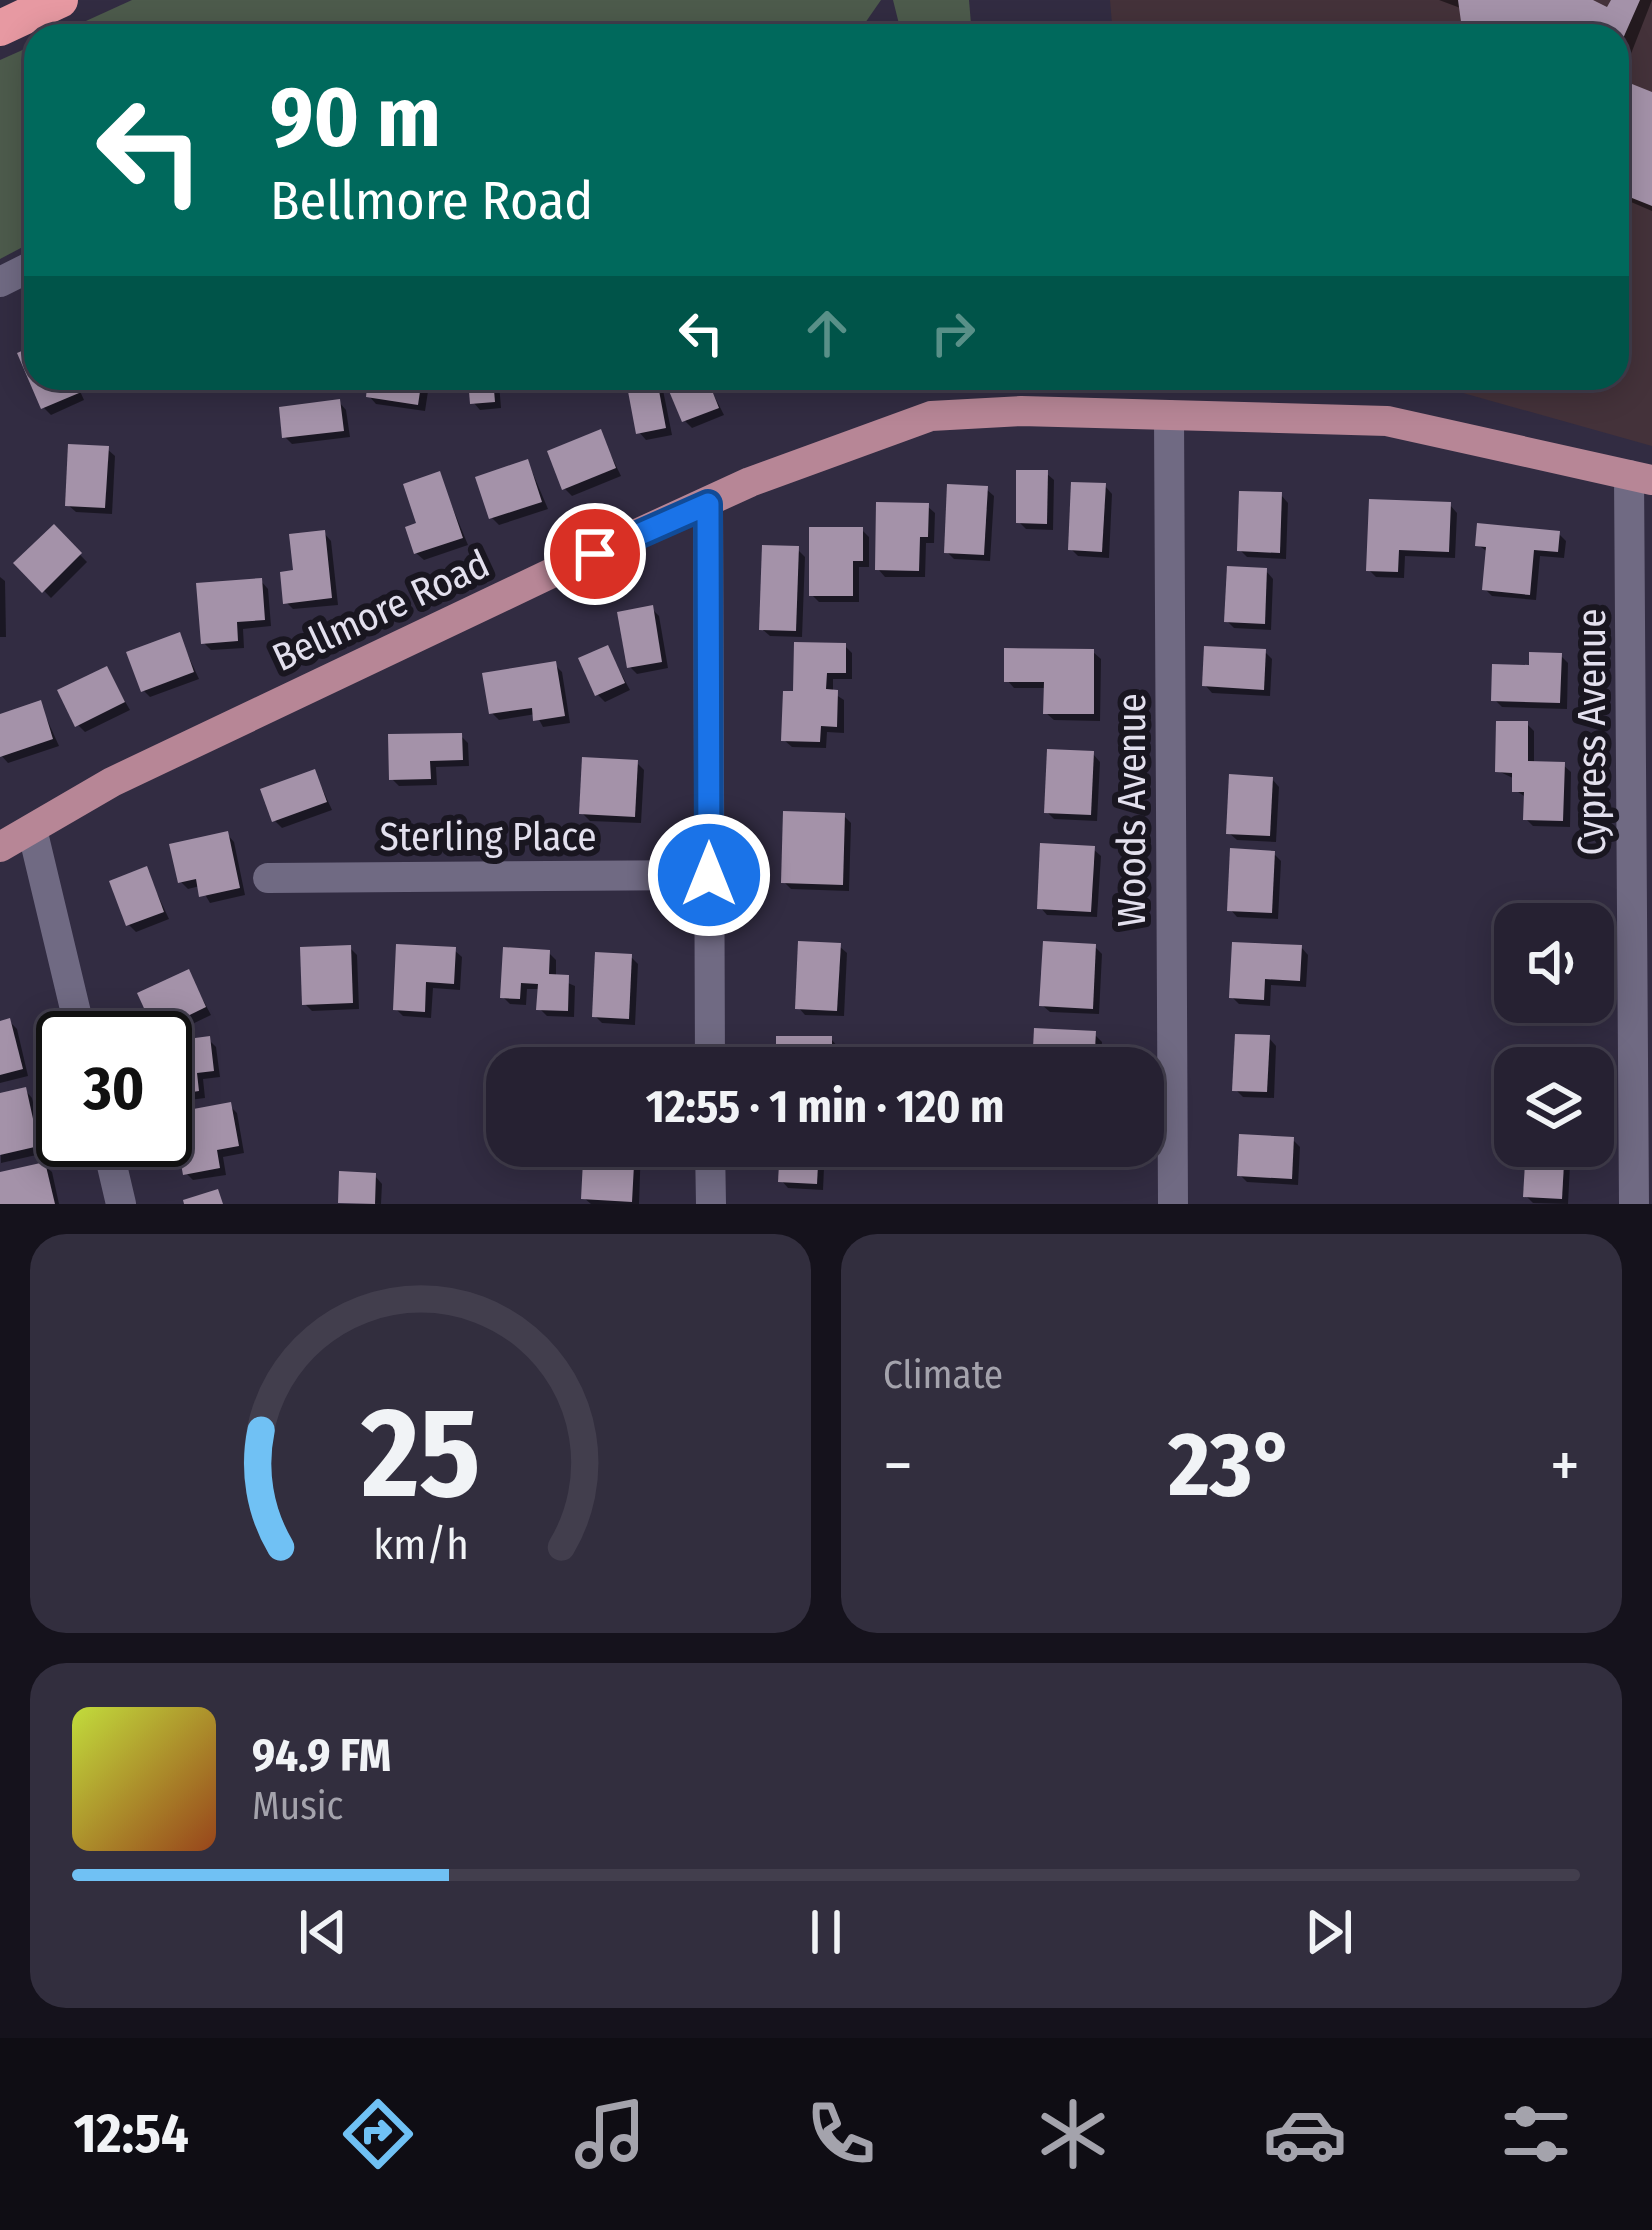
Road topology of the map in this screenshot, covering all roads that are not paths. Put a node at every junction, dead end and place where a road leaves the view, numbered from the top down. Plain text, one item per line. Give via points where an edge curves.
1 (60, 0) edge
2 (0, 28) edge
3 (1169, 415) junction
4 (1641, 477) edge
5 (708, 504) junction
6 (32, 829) junction
7 (0, 847) edge
8 (709, 875) junction
9 (268, 878) dead end
10 (76, 1011) edge
11 (710, 1047) edge
12 (113, 1167) edge
13 (710, 1167) edge
14 (122, 1204) edge
15 (711, 1204) edge
16 (1172, 1204) edge
17 (1634, 1204) edge

1 - 2 highway
3 - 4 main road, Bellmore Road via 1387,421
3 - 5 main road, Bellmore Road via 931,416
3 - 16 street, Woods Avenue
4 - 17 street, Cypress Avenue
5 - 6 main road, Bellmore Road via 112,782
5 - 8 street
6 - 7 main road, Bellmore Road
6 - 10 street
8 - 9 street, Sterling Place
8 - 11 street
12 - 14 street
13 - 15 street

